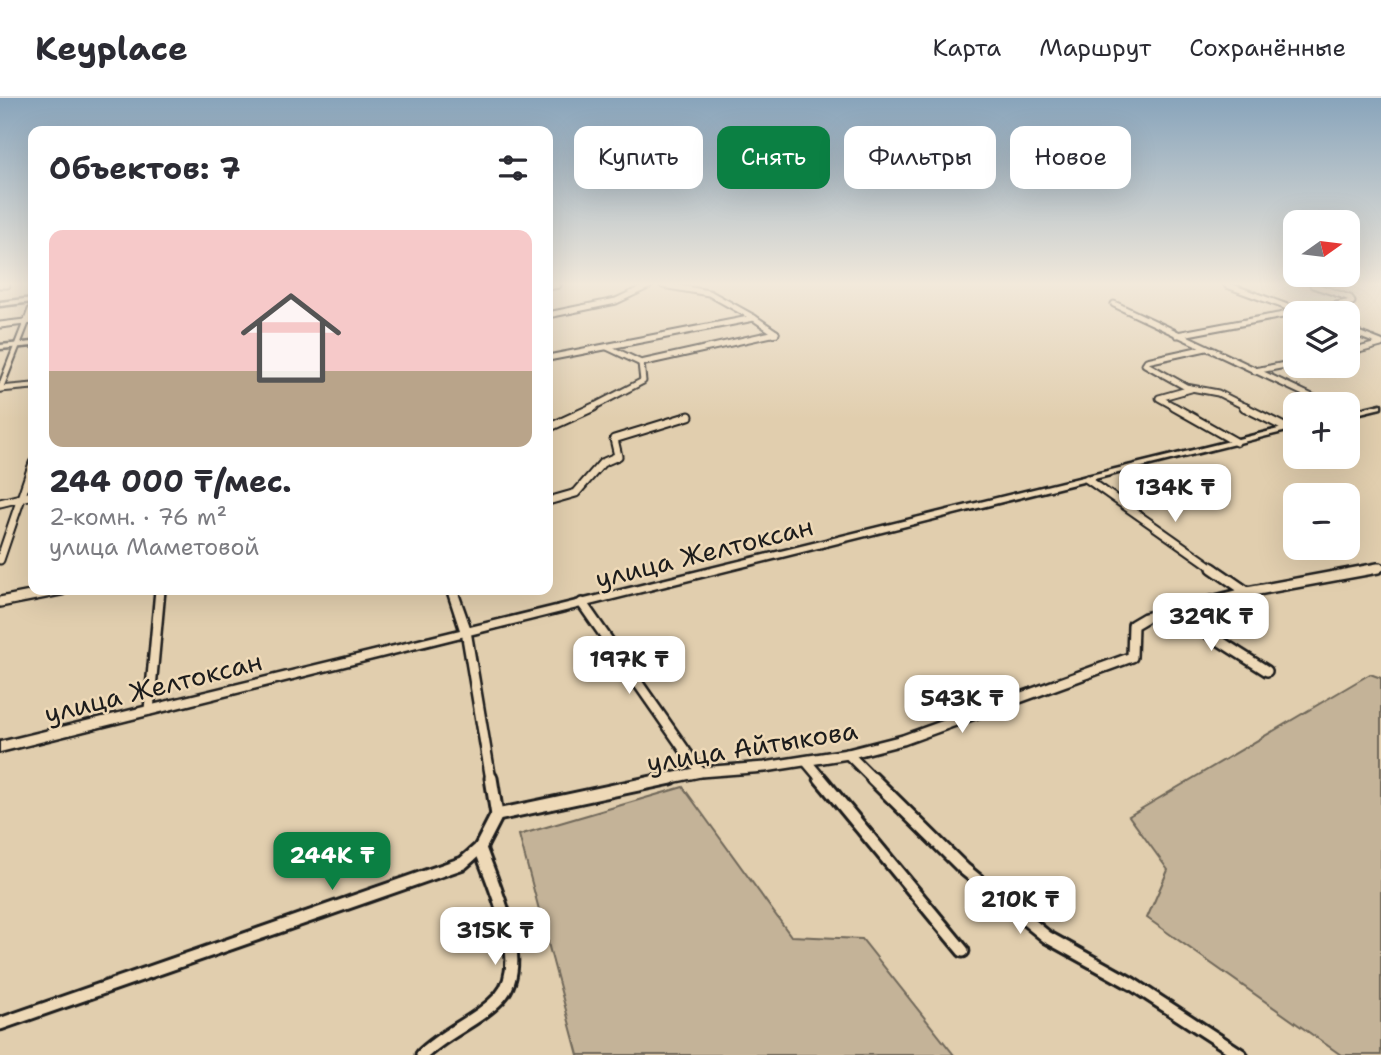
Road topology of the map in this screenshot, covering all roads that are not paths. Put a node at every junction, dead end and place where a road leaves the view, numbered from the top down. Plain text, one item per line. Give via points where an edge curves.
1 (23, 330) edge
2 (695, 330) edge
3 (771, 330) edge
4 (1168, 330) edge
5 (1203, 330) edge
6 (1177, 334) junction
7 (1360, 335) edge
8 (28, 344) edge
9 (1381, 344) edge
10 (17, 345) junction
11 (0, 347) edge
12 (607, 347) junction
13 (1206, 348) junction
14 (1360, 350) edge
15 (553, 357) edge
16 (641, 363) junction
17 (12, 365) junction
18 (1283, 365) edge
19 (0, 366) edge
20 (1255, 371) junction
21 (28, 386) edge
22 (0, 389) edge
23 (1191, 389) junction
24 (1301, 392) edge
25 (1381, 406) edge
26 (1360, 411) edge
27 (689, 416) dead end
28 (1283, 424) edge
29 (553, 426) edge
30 (1283, 430) edge
31 (1236, 442) junction
32 (1087, 479) junction
33 (28, 481) edge
34 (24, 496) junction
35 (28, 496) edge
36 (553, 500) edge
37 (0, 503) edge
38 (0, 560) edge
39 (1381, 567) edge
40 (1247, 592) junction
41 (36, 595) edge
42 (160, 595) edge
43 (454, 595) edge
44 (0, 602) edge
45 (582, 603) junction
46 (1171, 610) junction
47 (466, 631) junction
48 (1267, 671) dead end
49 (149, 710) junction
50 (0, 747) edge
51 (848, 754) junction
52 (806, 761) junction
53 (700, 772) junction
54 (497, 815) junction
55 (480, 848) junction
56 (963, 951) dead end
57 (0, 1024) edge
58 (422, 1055) edge
59 (1241, 1055) edge

1 - 10 street
2 - 12 street
3 - 16 street via 776,333
4 - 6 street
5 - 6 street
6 - 13 street
7 - 9 street
8 - 10 street
9 - 14 street
10 - 11 street
10 - 17 street
12 - 15 street
12 - 16 street
13 - 20 street
13 - 23 street via 1145,362
16 - 29 street via 643,381
17 - 19 street
17 - 22 street
18 - 20 street
20 - 24 street
21 - 22 street
23 - 28 street via 1218,393
23 - 31 street via 1159,398
25 - 26 street
27 - 36 street via 614,439 618,456 601,463 576,493
30 - 31 street, улица Желтоксан
31 - 32 street, улица Желтоксан
32 - 40 street
32 - 45 street, улица Желтоксан
33 - 34 street
34 - 35 street
34 - 37 street
34 - 38 street
39 - 40 street, улица Айтыкова
40 - 46 street, улица Айтыкова
41 - 44 street
42 - 49 street
43 - 47 street
45 - 47 street, улица Желтоксан
45 - 53 street
46 - 48 street
46 - 51 street, улица Айтыкова via 1133,625 1130,634 1135,651 1117,664 903,740
47 - 49 street, улица Желтоксан
47 - 54 street
49 - 50 street, улица Желтоксан
51 - 52 street, улица Айтыкова
51 - 59 street via 964,869 1046,937 1132,984
52 - 53 street, улица Айтыкова
52 - 56 street
53 - 54 street, улица Айтыкова
54 - 55 street
55 - 57 street via 463,863
55 - 58 street via 511,941 512,974 502,995 433,1042

